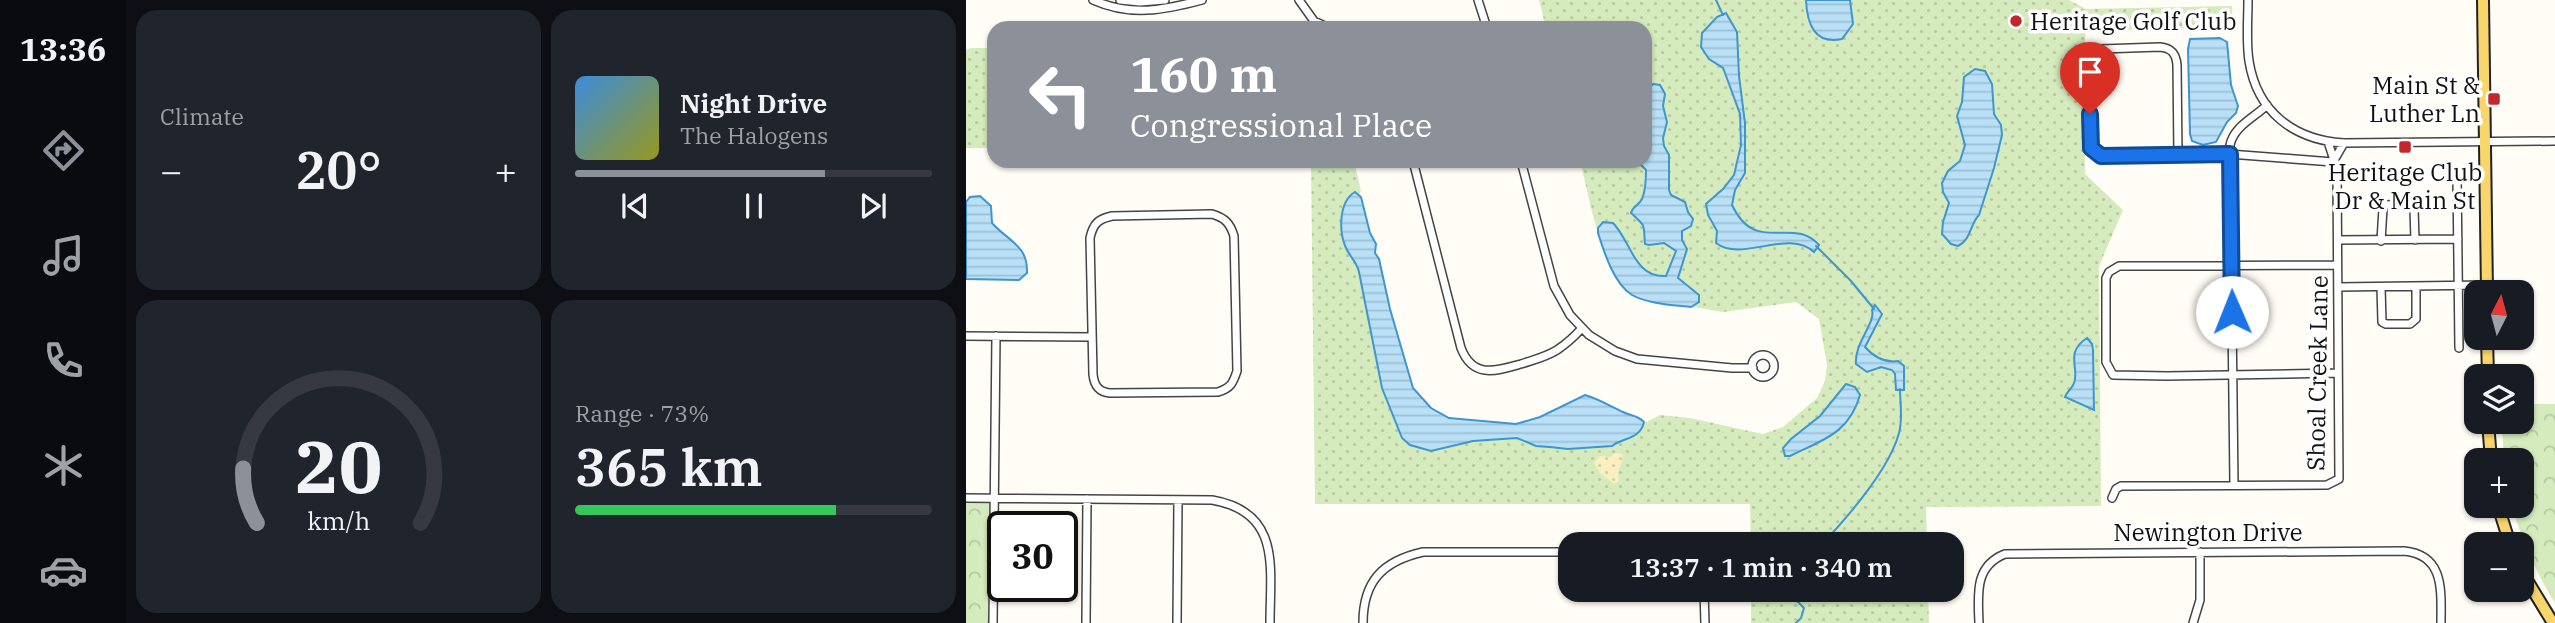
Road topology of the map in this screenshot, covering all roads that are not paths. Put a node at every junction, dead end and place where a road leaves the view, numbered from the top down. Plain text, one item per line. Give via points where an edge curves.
1 (1093, 0) edge
2 (1120, 0) edge
3 (1165, 0) edge
4 (1202, 0) edge
5 (1299, 0) edge
6 (1478, 0) edge
7 (2248, 0) edge
8 (2483, 0) edge
9 (1314, 21) edge
10 (1485, 21) edge
11 (2267, 105) junction
12 (2485, 141) junction
13 (2555, 141) edge
14 (2328, 142) junction
15 (2344, 143) junction
16 (2230, 154) junction
17 (2178, 155) junction
18 (2333, 162) junction
19 (1415, 168) edge
20 (1523, 168) edge
21 (2458, 177) dead end
22 (2458, 239) junction
23 (2338, 240) junction
24 (2415, 240) junction
25 (2381, 241) junction
26 (2337, 264) junction
27 (2231, 266) junction
28 (2487, 280) edge
29 (2459, 286) junction
30 (2338, 287) junction
31 (2381, 287) junction
32 (2416, 287) junction
33 (2464, 287) edge
34 (1581, 328) junction
35 (966, 336) edge
36 (996, 336) junction
37 (1092, 337) junction
38 (2459, 348) dead end
39 (1753, 368) dead end
40 (2338, 373) junction
41 (2232, 375) junction
42 (2234, 485) junction
43 (966, 498) edge
44 (2112, 498) dead end
45 (994, 499) junction
46 (1087, 499) junction
47 (1178, 500) junction
48 (1558, 552) edge
49 (2200, 552) junction
50 (2534, 592) edge
51 (1704, 602) edge
52 (2195, 622) edge
53 (993, 623) edge
54 (1086, 623) edge
55 (1177, 623) edge
56 (1270, 623) edge
57 (1363, 623) edge
58 (1705, 623) edge
59 (1979, 623) edge
60 (2441, 623) edge
61 (2553, 623) edge

1 - 4 street via 1146,12
2 - 3 street
5 - 9 street
6 - 10 street
7 - 11 street via 2249,62
8 - 12 main road
11 - 14 street via 2293,129
11 - 16 street via 2239,127
12 - 13 street
12 - 15 street
12 - 28 main road
14 - 15 street
14 - 18 street, Shoal Creek Lane
15 - 18 street
16 - 17 street
16 - 18 street
16 - 27 street
17 - 17 street via 2095,154 2090,142 2089,64 2094,51 2160,47 2174,52
18 - 23 street, Shoal Creek Lane via 2337,169
19 - 34 street via 1461,348 1469,362 1491,371 1537,359 1554,352
20 - 34 street via 1554,286
21 - 22 street
22 - 24 street
22 - 29 street
23 - 25 street
23 - 26 street, Shoal Creek Lane
24 - 25 street
24 - 25 street via 2411,204 2385,205
26 - 27 street
26 - 30 street, Shoal Creek Lane
27 - 41 street
27 - 41 street via 2114,268 2106,278 2106,362 2113,375
29 - 32 street
29 - 33 street
29 - 38 street
30 - 31 street
30 - 40 street, Shoal Creek Lane
31 - 32 street
31 - 32 street via 2381,318 2386,324 2414,322
34 - 39 street via 1604,346 1637,359
35 - 36 street
36 - 37 street
36 - 45 street
37 - 37 street via 1093,380 1105,393 1227,389 1237,371 1231,225 1212,214 1101,218 1090,238
40 - 41 street
40 - 42 street, Shoal Creek Lane via 2339,479 2327,485
41 - 42 street
42 - 44 street, Shoal Creek Lane via 2121,486
43 - 45 street
45 - 46 street
45 - 53 street
46 - 47 street
46 - 54 street
47 - 55 street
47 - 56 street via 1226,503 1254,517 1269,551
48 - 57 street via 1423,552 1402,557 1383,568 1367,591
49 - 52 street
49 - 59 street, Newington Drive via 2014,553 1996,557 1979,580
49 - 60 street, Newington Drive via 2404,551 2419,555 2437,573
50 - 61 main road
51 - 58 street

